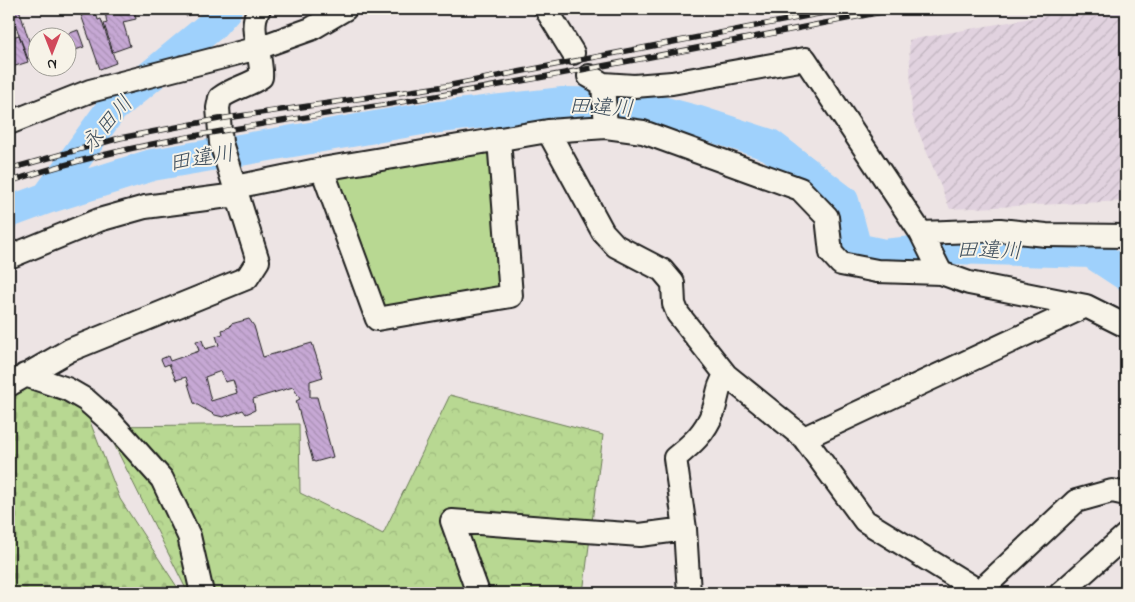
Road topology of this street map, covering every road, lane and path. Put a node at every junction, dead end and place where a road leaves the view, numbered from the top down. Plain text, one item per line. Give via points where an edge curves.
1 (259, 9) edge
2 (345, 9) edge
3 (546, 9) edge
4 (258, 48) junction
5 (573, 53) dead end
6 (9, 123) edge
7 (606, 127) junction
8 (548, 131) junction
9 (498, 139) junction
10 (322, 169) junction
11 (235, 191) junction
12 (922, 233) junction
13 (1126, 236) edge
14 (9, 257) edge
15 (942, 273) junction
16 (1086, 306) junction
17 (1126, 326) edge
18 (726, 375) junction
19 (17, 380) edge
20 (804, 438) junction
21 (1126, 494) edge
22 (685, 529) junction
23 (1126, 535) edge
24 (981, 592) edge
25 (202, 593) edge
26 (478, 593) edge
27 (689, 593) edge
28 (1060, 593) edge

1 - 4 street via 254,29
2 - 4 street via 310,29
3 - 5 street
4 - 6 street via 90,91
4 - 11 street via 261,77 250,85 227,92 220,98 218,108 221,143
7 - 8 street
7 - 12 street via 596,80 634,86 672,83 804,60
7 - 15 street via 643,132 800,189 826,217 831,253 841,264 877,271
8 - 9 street
8 - 18 street via 604,232 616,246 662,270 673,284 678,314
9 - 10 street
9 - 10 street via 511,296 377,319
10 - 11 street
11 - 14 street via 145,207 99,220
11 - 19 street via 258,261 247,278 70,350
12 - 13 street via 1000,230 1046,235
12 - 15 street
15 - 16 street via 968,283
16 - 17 street
16 - 20 street
18 - 20 street
18 - 22 street via 720,383 713,412 701,436 675,458
19 - 25 street via 67,389 86,400 112,422 162,479 189,536
20 - 24 street via 865,521
21 - 24 street via 1112,491 1076,501
22 - 26 street via 640,535 452,521
22 - 27 street
23 - 28 street

